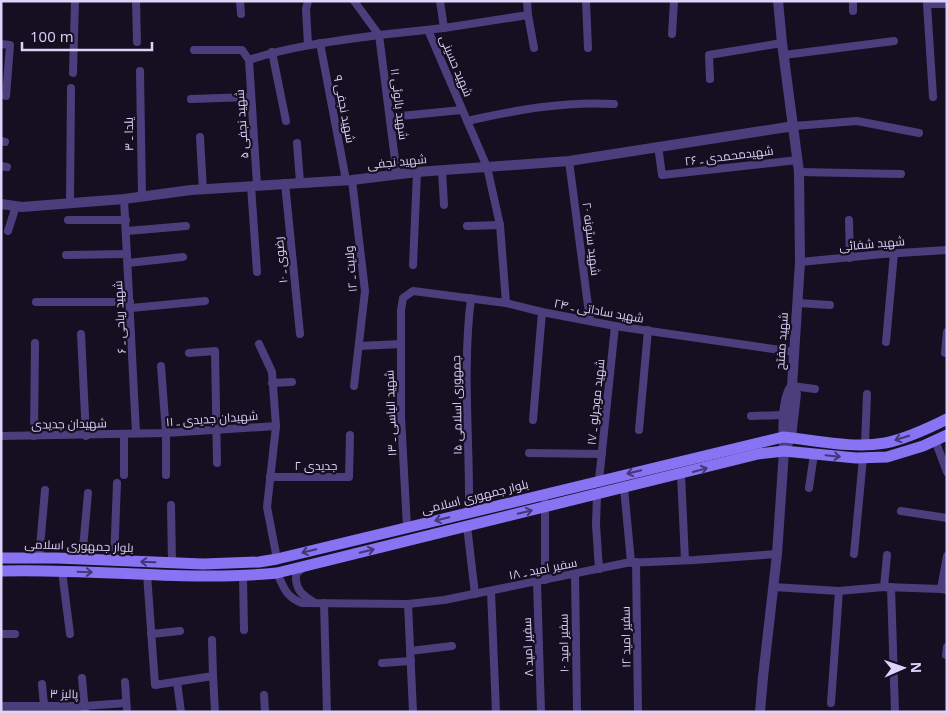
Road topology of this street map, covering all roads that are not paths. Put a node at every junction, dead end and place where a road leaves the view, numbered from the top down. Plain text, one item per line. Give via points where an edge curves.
1 (76, 1) edge
2 (136, 1) edge
3 (240, 1) edge
4 (308, 1) edge
5 (354, 1) edge
6 (440, 1) edge
7 (527, 1) edge
8 (586, 1) edge
9 (674, 1) edge
10 (778, 1) edge
11 (853, 1) edge
12 (947, 4) edge
13 (853, 11) dead end
14 (241, 14) dead end
15 (528, 15) junction
16 (444, 28) junction
17 (428, 30) junction
18 (672, 34) dead end
19 (379, 36) junction
20 (894, 41) dead end
21 (137, 42) dead end
22 (320, 43) junction
23 (782, 43) junction
24 (1, 44) edge
25 (308, 45) junction
26 (534, 48) dead end
27 (588, 48) dead end
28 (194, 50) dead end
29 (272, 52) junction
30 (784, 55) junction
31 (249, 60) junction
32 (140, 71) dead end
33 (73, 73) dead end
34 (710, 79) dead end
35 (70, 88) dead end
36 (6, 96) dead end
37 (251, 96) junction
38 (933, 97) dead end
39 (191, 99) dead end
40 (614, 104) dead end
41 (462, 110) junction
42 (390, 117) junction
43 (286, 121) dead end
44 (467, 121) junction
45 (794, 126) junction
46 (919, 133) dead end
47 (200, 137) dead end
48 (296, 142) dead end
49 (658, 146) junction
50 (798, 160) junction
51 (569, 161) junction
52 (487, 167) junction
53 (442, 170) junction
54 (417, 172) junction
55 (800, 172) junction
56 (901, 174) dead end
57 (397, 175) junction
58 (349, 180) junction
59 (300, 182) junction
60 (285, 183) junction
61 (254, 186) junction
62 (203, 190) junction
63 (142, 198) junction
64 (124, 199) junction
65 (70, 203) junction
66 (1, 204) edge
67 (444, 205) dead end
68 (16, 206) junction
69 (68, 220) dead end
70 (126, 220) junction
71 (849, 220) dead end
72 (500, 224) junction
73 (186, 226) dead end
74 (467, 226) dead end
75 (8, 231) dead end
76 (127, 231) junction
77 (947, 250) edge
78 (894, 253) junction
79 (128, 254) junction
80 (66, 255) dead end
81 (183, 257) dead end
82 (850, 258) junction
83 (800, 262) junction
84 (128, 263) junction
85 (413, 265) dead end
86 (257, 272) dead end
87 (403, 298) joint
88 (471, 298) junction
89 (205, 301) dead end
90 (36, 302) dead end
91 (506, 303) junction
92 (798, 303) junction
93 (131, 305) junction
94 (830, 306) dead end
95 (542, 312) junction
96 (590, 321) junction
97 (615, 326) junction
98 (648, 330) junction
99 (947, 332) edge
100 (81, 334) dead end
101 (300, 334) dead end
102 (886, 342) dead end
103 (35, 343) dead end
104 (259, 344) dead end
105 (401, 344) junction
106 (359, 346) junction
107 (794, 352) junction
108 (189, 353) dead end
109 (945, 353) dead end
110 (161, 366) dead end
111 (292, 382) dead end
112 (272, 383) junction
113 (354, 386) dead end
114 (792, 386) junction
115 (815, 389) dead end
116 (867, 394) dead end
117 (751, 416) dead end
118 (785, 416) junction
119 (947, 419) edge
120 (533, 420) dead end
121 (276, 426) junction
122 (216, 430) junction
123 (639, 430) dead end
124 (124, 434) junction
125 (136, 434) junction
126 (166, 434) junction
127 (947, 434) edge
128 (350, 435) dead end
129 (1, 436) edge
130 (34, 436) junction
131 (86, 436) junction
132 (787, 437) junction
133 (935, 440) junction
134 (865, 444) junction
135 (784, 451) junction
136 (529, 453) dead end
137 (602, 454) junction
138 (814, 454) junction
139 (863, 458) junction
140 (217, 463) dead end
141 (947, 472) edge
142 (681, 474) junction
143 (124, 475) dead end
144 (166, 475) dead end
145 (270, 477) junction
146 (599, 480) junction
147 (117, 483) dead end
148 (624, 488) junction
149 (810, 488) dead end
150 (45, 490) dead end
151 (88, 494) dead end
152 (544, 494) junction
153 (597, 495) junction
154 (171, 505) dead end
155 (546, 507) junction
156 (901, 511) dead end
157 (469, 512) junction
158 (947, 518) edge
159 (466, 526) junction
160 (407, 527) junction
161 (334, 545) junction
162 (777, 554) junction
163 (854, 554) dead end
164 (887, 555) dead end
165 (947, 556) edge
166 (1, 558) edge
167 (39, 558) junction
168 (82, 559) junction
169 (277, 559) junction
170 (336, 559) junction
171 (685, 560) junction
172 (114, 561) junction
173 (633, 562) junction
174 (172, 563) junction
175 (304, 567) junction
176 (600, 569) junction
177 (1, 571) edge
178 (62, 571) junction
179 (277, 573) junction
180 (147, 574) junction
181 (575, 574) junction
182 (243, 576) junction
183 (546, 580) junction
184 (537, 582) junction
185 (773, 587) junction
186 (887, 587) junction
187 (944, 590) edge
188 (491, 591) junction
189 (839, 592) junction
190 (475, 594) junction
191 (315, 603) junction
192 (324, 603) junction
193 (408, 604) junction
194 (244, 630) dead end
195 (180, 631) dead end
196 (1, 634) edge
197 (14, 634) dead end
198 (70, 634) dead end
199 (151, 634) junction
200 (212, 640) dead end
201 (452, 646) dead end
202 (410, 651) junction
203 (410, 661) junction
204 (382, 663) dead end
205 (213, 676) junction
206 (82, 678) dead end
207 (125, 682) dead end
208 (177, 682) junction
209 (42, 684) dead end
210 (264, 695) dead end
211 (126, 702) junction
212 (831, 702) dead end
213 (44, 705) junction
214 (1, 706) edge
215 (85, 709) edge
216 (127, 712) edge
217 (181, 712) edge
218 (215, 712) edge
219 (265, 712) edge
220 (327, 712) edge
221 (413, 712) edge
222 (496, 712) edge
223 (541, 712) edge
224 (577, 712) edge
225 (638, 712) edge
226 (760, 712) edge
227 (896, 712) edge

1 - 33 street
2 - 21 street
3 - 14 street
4 - 25 street
5 - 19 street
6 - 16 street
7 - 15 street
8 - 27 street
9 - 18 street
10 - 23 street, شهید مفتح
11 - 13 street
12 - 38 street via 927,4
15 - 16 street
15 - 26 street
16 - 17 street
17 - 19 street, شهید حسینی
17 - 41 street, شهید حسینی
19 - 22 street, شهید حسینی
19 - 42 street, شهید بالوئی ۱۱
20 - 30 street
22 - 25 street, شهید حسینی
22 - 58 street, شهید نجفی ۹
23 - 30 street, شهید مفتح
23 - 34 street via 709,55
24 - 36 street via 10,45
25 - 29 street, شهید حسینی
28 - 31 street via 242,50
29 - 31 street, شهید حسینی
29 - 43 street
30 - 45 street, شهید مفتح
31 - 37 street, شهید نجفی ۵
32 - 63 street, یلدا ـ ۳
35 - 65 street
37 - 39 street
37 - 61 street, شهید نجفی ۵
40 - 44 street via 586,102 531,107
41 - 42 street
41 - 44 street, شهید حسینی
42 - 57 street, شهید بالوئی ۱۱
44 - 52 street, شهید حسینی
45 - 46 street via 856,121
45 - 49 street, شهید نجفی
45 - 50 street, شهید مفتح
47 - 62 street
48 - 59 street
49 - 50 street, شهیدمحمدی ـ ۲۶ via 662,175
49 - 51 street, شهید نجفی
50 - 55 street, شهید مفتح
51 - 52 street, شهید نجفی
51 - 96 street, شهید ستونه ۲۰
52 - 53 street, شهید نجفی
52 - 72 street, شهید حسینی
53 - 54 street, شهید نجفی
53 - 67 street
54 - 57 street, شهید نجفی
54 - 85 street
55 - 56 street
55 - 83 street, شهید مفتح
57 - 58 street, شهید نجفی
58 - 59 street, شهید نجفی
58 - 106 street, ولایت ـ ۱۲ via 365,291
59 - 60 street, شهید نجفی
60 - 61 street, شهید نجفی
60 - 101 street, رضوی ـ ۱۰
61 - 62 street, شهید نجفی
61 - 86 street, شهید نجفی ۵
62 - 63 street, شهید نجفی
63 - 64 street, شهید نجفی
64 - 65 street, شهید نجفی
64 - 70 street, شهید ریاحی ـ ۶
65 - 68 street, شهید نجفی
66 - 68 street, شهید نجفی
68 - 75 street
69 - 70 street
70 - 76 street, شهید ریاحی ـ ۶
71 - 82 street
72 - 74 street
72 - 91 street, شهید حسینی
73 - 76 street
76 - 79 street, شهید ریاحی ـ ۶
77 - 78 street, شهید شفائی
78 - 82 street, شهید شفائی
78 - 102 street
79 - 80 street
79 - 84 street, شهید ریاحی ـ ۶
81 - 84 street
82 - 83 street, شهید شفائی
83 - 92 street, شهید مفتح
84 - 93 street, شهید ریاحی ـ ۶
87 - 88 street, شهید ساداتی ـ ۲۴ via 413,291
87 - 105 street, شهید الیاسی ـ ۱۳
88 - 91 street, شهید ساداتی ـ ۲۴
88 - 157 street, جمهوری اسلامی ۱۵ via 466,368
89 - 93 street
90 - 93 street
91 - 95 street, شهید ساداتی ـ ۲۴
92 - 94 street
92 - 107 street, شهید مفتح
93 - 125 street, شهید ریاحی ـ ۶
95 - 96 street, شهید ساداتی ـ ۲۴
95 - 120 street
96 - 97 street, شهید ساداتی ـ ۲۴
97 - 98 street, شهید ساداتی ـ ۲۴
97 - 137 street, شهید موجرلو ـ ۱۷
98 - 107 street, شهید ساداتی ـ ۲۴
98 - 123 street
99 - 109 street
100 - 131 street
103 - 130 street
104 - 112 street via 272,372
105 - 106 street
105 - 160 street, شهید الیاسی ـ ۱۳
106 - 113 street, ولایت ـ ۱۲
107 - 114 street, شهید مفتح
108 - 122 street via 215,351
110 - 126 street
111 - 112 street
112 - 121 street
114 - 115 street
114 - 118 street, شهید مفتح via 788,392
114 - 132 street via 796,394
116 - 134 street
117 - 118 street
118 - 132 street, شهید مفتح
119 -> 134 main road, بلوار جمهوری اسلامی via 918,433 884,443
121 - 122 street, شهیدان جدیدی ـ ۱۱
121 - 145 street, شهیدان جدیدی ـ ۱۱
122 - 126 street, شهیدان جدیدی ـ ۱۱
122 - 140 street
124 - 125 street, شهیدان جدیدی
124 - 131 street, شهیدان جدیدی
124 - 143 street
125 - 126 street, شهیدان جدیدی ـ ۱۱
126 - 144 street
127 - 133 main road, بلوار جمهوری اسلامی
128 - 145 street, جدیدی ۲ via 349,477
129 - 130 street, شهیدان جدیدی
130 - 131 street, شهیدان جدیدی
132 - 134 main road, بلوار جمهوری اسلامی
132 - 135 street, شهید مفتح
132 -> 146 main road, بلوار جمهوری اسلامی
133 - 139 main road, بلوار جمهوری اسلامی via 887,457
133 - 141 street
135 - 138 main road, بلوار جمهوری اسلامی
142 -> 135 main road, بلوار جمهوری اسلامی via 758,454
135 - 162 street, شهید مفتح
136 - 137 street
137 - 146 street, شهید موجرلو ـ ۱۷
138 -> 139 main road, بلوار جمهوری اسلامی
138 - 149 street
139 - 163 street
142 - 148 main road, بلوار جمهوری اسلامی
142 - 171 street
145 - 169 street, شهیدان جدیدی ـ ۱۱ via 267,507
146 - 152 main road, بلوار جمهوری اسلامی
147 - 172 street
148 - 153 main road, بلوار جمهوری اسلامی
148 - 173 street, سفیر امید ۱۲
150 - 167 street
151 - 168 street
152 - 155 street
152 - 157 main road, بلوار جمهوری اسلامی
153 - 155 main road, بلوار جمهوری اسلامی
153 - 176 street
154 - 174 street
159 -> 155 main road, بلوار جمهوری اسلامی
155 - 183 street
156 - 158 street
157 -> 160 main road, بلوار جمهوری اسلامی
170 -> 159 main road, بلوار جمهوری اسلامی
159 - 190 street
160 - 161 main road, بلوار جمهوری اسلامی
161 -> 169 main road, بلوار جمهوری اسلامی
161 - 170 main road
162 - 171 street, سفیر امید ـ ۱۸
162 - 185 street, شهید مفتح
164 - 186 street
165 - 187 street
166 - 167 main road, بلوار جمهوری اسلامی
167 - 168 main road, بلوار جمهوری اسلامی
168 - 172 main road, بلوار جمهوری اسلامی
169 - 174 main road, بلوار جمهوری اسلامی
170 - 175 main road, بلوار جمهوری اسلامی
171 - 173 street, سفیر امید ـ ۱۸
174 -> 172 main road, بلوار جمهوری اسلامی
173 - 176 street, سفیر امید ـ ۱۸
173 - 225 street, سفیر امید ۱۲
175 - 179 main road, بلوار جمهوری اسلامی
175 - 191 street via 296,574 297,589
176 - 181 street, سفیر امید ـ ۱۸
177 - 178 main road, بلوار جمهوری اسلامی
178 -> 180 main road, بلوار جمهوری اسلامی
178 - 198 street
179 - 182 main road, بلوار جمهوری اسلامی
179 - 191 street, سفیر امید ـ ۱۸ via 291,599
180 - 182 main road, بلوار جمهوری اسلامی
180 - 199 street
181 - 183 street, سفیر امید ـ ۱۸
181 - 224 street, سفیر امید ۱۰
182 - 194 street
183 - 184 street, سفیر امید ـ ۱۸
184 - 188 street, سفیر امید ـ ۱۸
184 - 223 street, سفیر امید ۸
185 - 189 street
185 - 226 street, شهید مفتح
186 - 187 street
186 - 189 street
186 - 227 street
188 - 190 street, سفیر امید ـ ۱۸
188 - 222 street
189 - 212 street
190 - 193 street, سفیر امید ـ ۱۸
191 - 192 street, سفیر امید ـ ۱۸
192 - 193 street, سفیر امید ـ ۱۸
192 - 220 street
193 - 202 street
195 - 199 street
196 - 197 street
199 - 208 street via 155,685
200 - 205 street
201 - 202 street
202 - 203 street
203 - 204 street
203 - 221 street
205 - 208 street
205 - 218 street
206 - 215 street
207 - 211 street
208 - 217 street
209 - 213 street
210 - 219 street
211 - 215 street, پالیز ۳
211 - 216 street
213 - 214 street, پالیز ۳
213 - 215 street, پالیز ۳

